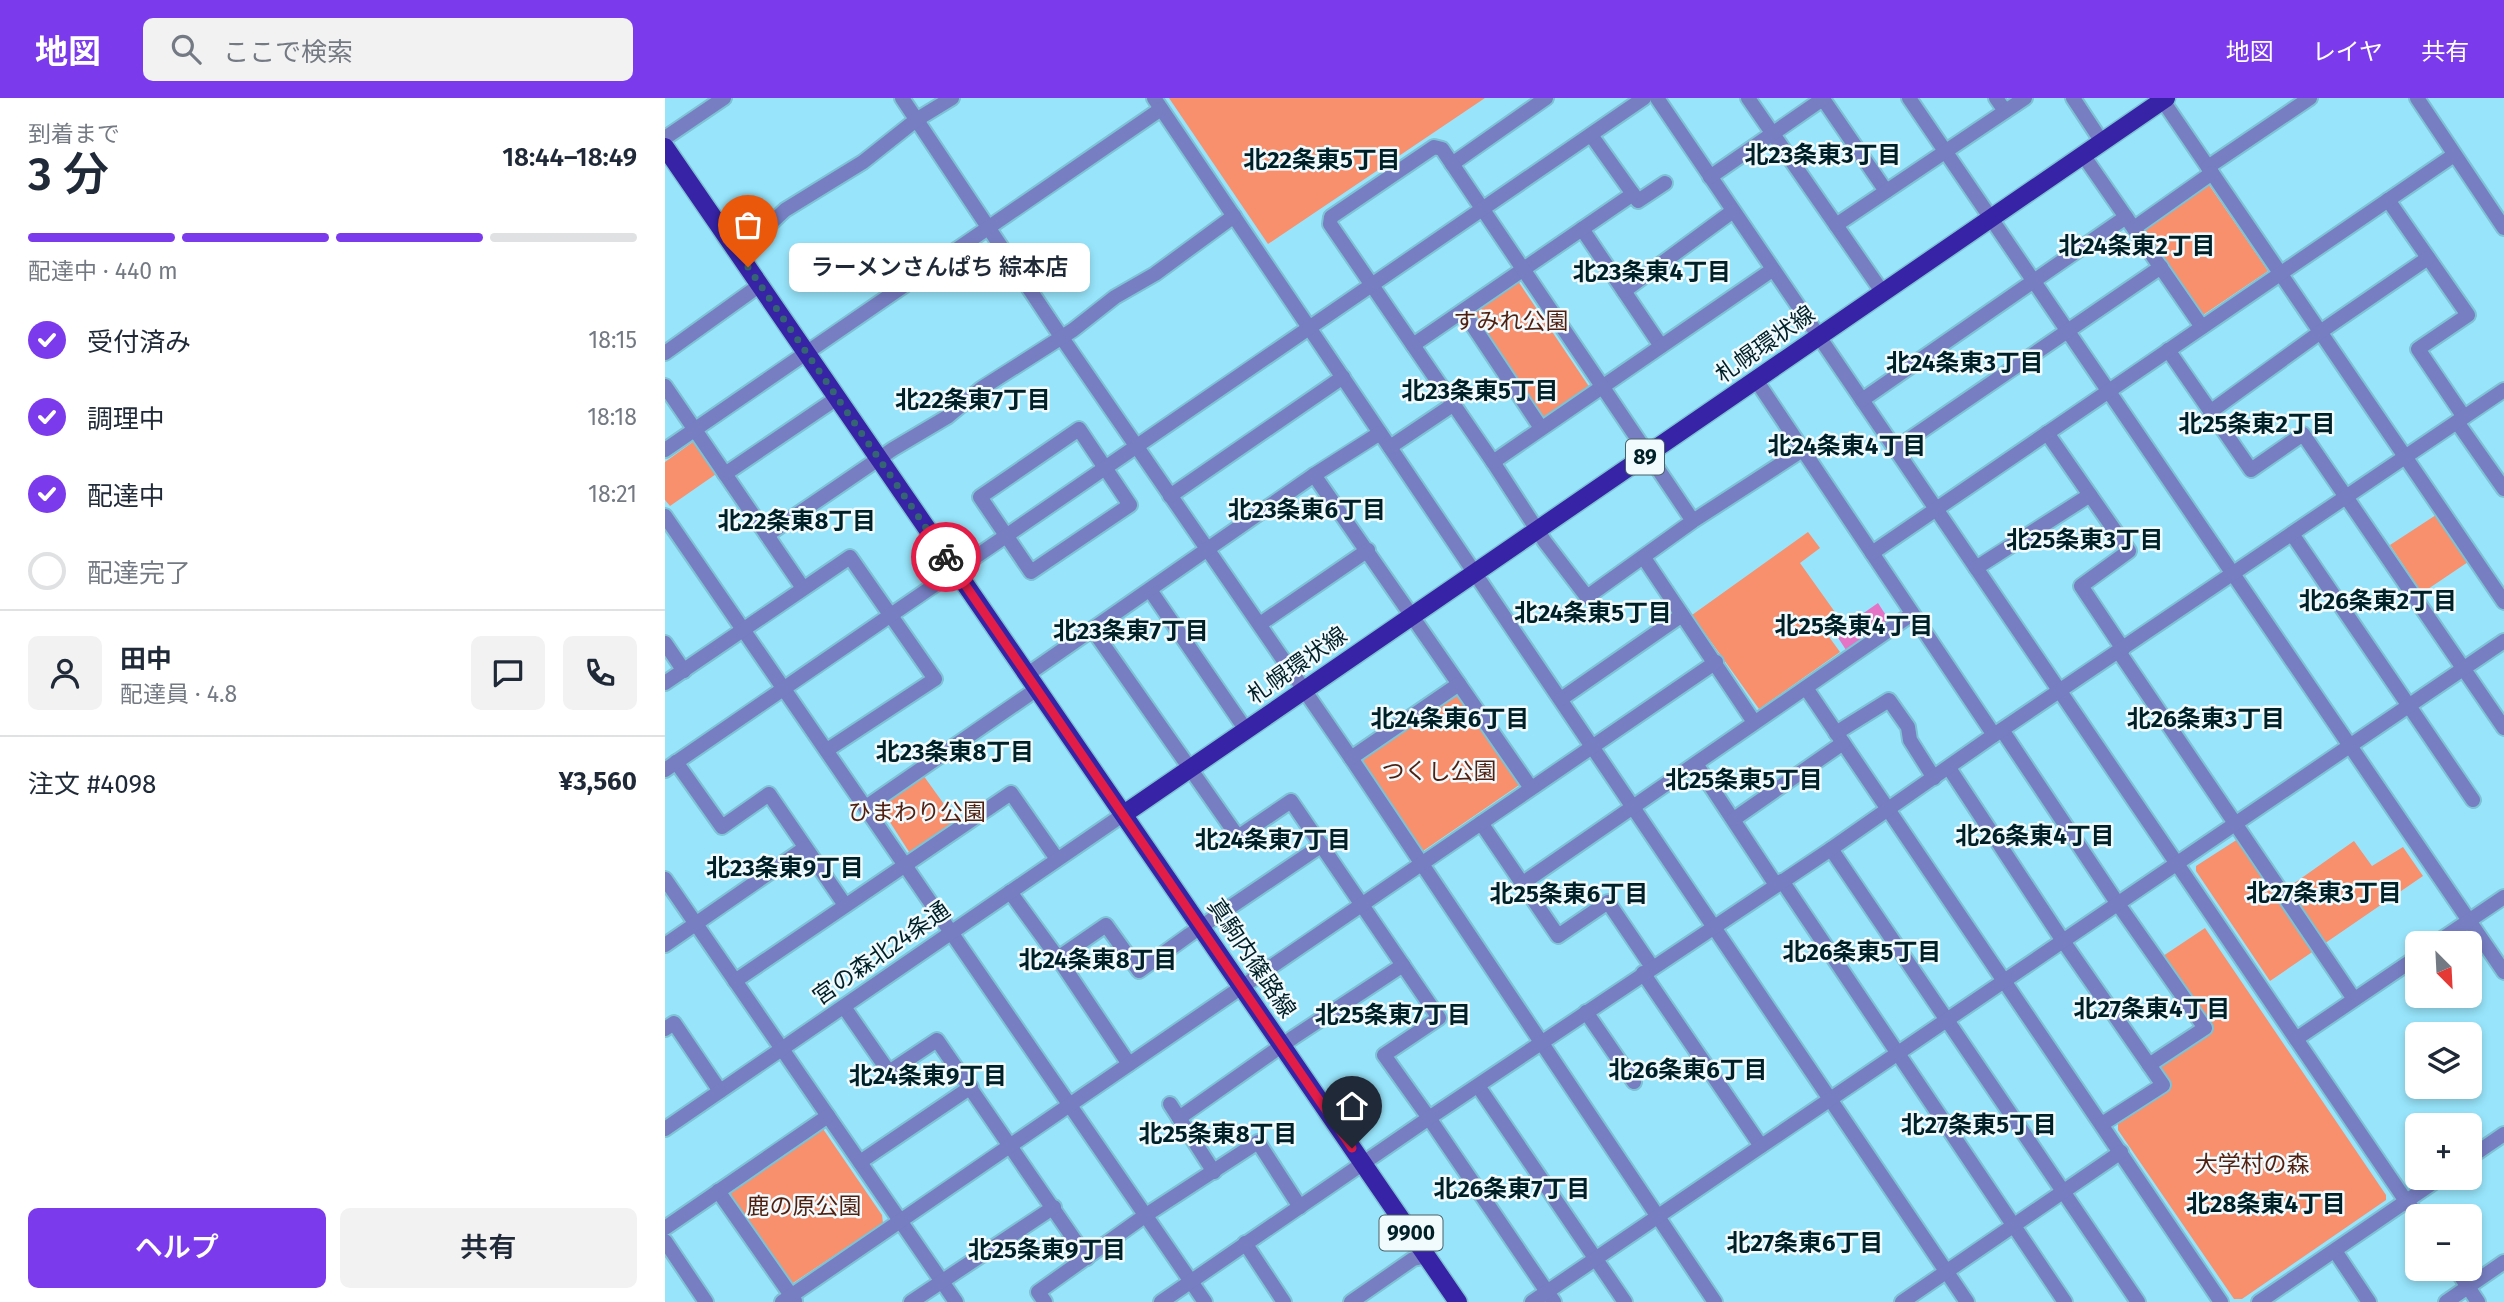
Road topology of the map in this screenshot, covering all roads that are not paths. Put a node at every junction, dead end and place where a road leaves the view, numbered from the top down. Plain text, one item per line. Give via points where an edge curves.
1 (723, 98) edge
2 (902, 98) edge
3 (952, 98) edge
4 (1546, 98) edge
5 (1644, 98) edge
6 (1657, 98) edge
7 (1748, 98) edge
8 (1824, 98) edge
9 (1909, 98) edge
10 (1996, 98) edge
11 (2025, 98) edge
12 (2073, 98) edge
13 (2310, 98) edge
14 (2417, 98) edge
15 (2163, 99) edge
16 (1158, 103) edge
17 (2005, 111) junction
18 (916, 120) junction
19 (1773, 133) junction
20 (1591, 135) junction
21 (665, 138) edge
22 (2102, 142) junction
23 (665, 147) edge
24 (1945, 151) junction
25 (2083, 155) junction
26 (2454, 155) junction
27 (1452, 164) junction
28 (2210, 170) junction
29 (1710, 177) junction
30 (1664, 183) dead end
31 (1886, 191) junction
32 (1633, 194) junction
33 (2389, 200) junction
34 (1481, 210) junction
35 (1733, 211) junction
36 (1234, 216) junction
37 (1991, 219) junction
38 (2130, 223) junction
39 (1836, 225) junction
40 (2504, 228) edge
41 (990, 229) junction
42 (1582, 229) junction
43 (735, 249) junction
44 (2428, 258) junction
45 (2161, 267) junction
46 (1772, 270) junction
47 (1522, 271) junction
48 (2281, 273) junction
49 (2033, 282) junction
50 (760, 285) junction
51 (1372, 285) junction
52 (1624, 291) junction
53 (1883, 293) junction
54 (1463, 311) junction
55 (2202, 327) junction
56 (1309, 328) junction
57 (2067, 331) junction
58 (2321, 333) junction
59 (1062, 338) junction
60 (1818, 338) junction
61 (1413, 345) junction
62 (1661, 346) junction
63 (2168, 350) junction
64 (807, 352) junction
65 (665, 353) edge
66 (1343, 377) junction
67 (1756, 380) junction
68 (665, 386) edge
69 (1601, 387) junction
70 (2504, 390) edge
71 (2108, 391) junction
72 (837, 398) junction
73 (1861, 400) junction
74 (1454, 404) junction
75 (2210, 412) junction
76 (2461, 419) junction
77 (1541, 428) junction
78 (694, 430) junction
79 (1380, 433) junction
80 (2047, 433) junction
81 (1137, 446) junction
82 (1390, 447) junction
83 (1804, 449) junction
84 (1895, 449) junction
85 (665, 450) edge
86 (1647, 455) junction
87 (2405, 457) junction
88 (880, 458) junction
89 (1493, 462) junction
90 (1105, 468) junction
91 (725, 474) junction
92 (1314, 475) junction
93 (2504, 489) edge
94 (2090, 495) junction
95 (1170, 496) junction
96 (2346, 497) junction
97 (1936, 509) junction
98 (665, 516) edge
99 (1693, 521) junction
100 (1538, 531) junction
101 (2292, 534) junction
102 (767, 535) junction
103 (1007, 537) junction
104 (1368, 550) junction
105 (1208, 551) junction
106 (1872, 553) junction
107 (1644, 558) junction
108 (1976, 568) junction
109 (957, 571) junction
110 (1475, 574) junction
111 (2233, 574) junction
112 (803, 588) junction
113 (1150, 590) junction
114 (2504, 603) edge
115 (1912, 614) junction
116 (1682, 615) junction
117 (891, 616) junction
118 (1413, 616) junction
119 (1260, 624) junction
120 (743, 629) junction
121 (1093, 630) junction
122 (2504, 641) edge
123 (665, 643) edge
124 (2121, 650) junction
125 (1716, 662) junction
126 (2463, 668) junction
127 (684, 671) junction
128 (1033, 682) junction
129 (665, 683) edge
130 (1459, 684) junction
131 (785, 688) junction
132 (1806, 688) junction
133 (1304, 691) junction
134 (2060, 691) junction
135 (1561, 699) junction
136 (2408, 706) junction
137 (1754, 722) junction
138 (2504, 728) edge
139 (1246, 730) junction
140 (1998, 732) junction
141 (1839, 738) junction
142 (1592, 746) junction
143 (2349, 747) junction
144 (827, 750) junction
145 (1351, 758) junction
146 (1696, 764) junction
147 (671, 766) edge
148 (1949, 768) junction
149 (1189, 769) junction
150 (1934, 778) junction
151 (1531, 788) junction
152 (2473, 800) dead end
153 (1633, 805) junction
154 (866, 807) junction
155 (1888, 809) junction
156 (1124, 814) junction
157 (1734, 819) junction
158 (1481, 823) junction
159 (2235, 824) junction
160 (1322, 845) junction
161 (805, 848) junction
162 (1831, 849) junction
163 (1057, 859) junction
164 (1420, 863) junction
165 (905, 864) junction
166 (2176, 864) junction
167 (665, 879) edge
168 (1523, 883) junction
169 (1779, 883) junction
170 (1010, 892) junction
171 (2504, 897) edge
172 (1362, 904) junction
173 (2117, 904) junction
174 (845, 905) junction
175 (2469, 921) junction
176 (695, 924) junction
177 (1201, 927) junction
178 (1715, 927) junction
179 (2454, 931) edge
180 (952, 932) junction
181 (2063, 941) junction
182 (665, 945) edge
183 (1058, 958) junction
184 (1403, 965) junction
185 (2405, 965) edge
186 (1648, 970) junction
187 (2504, 972) edge
188 (735, 981) junction
189 (2004, 981) junction
190 (1242, 987) junction
191 (2354, 999) junction
192 (844, 1007) junction
193 (1587, 1012) junction
194 (1945, 1020) junction
195 (665, 1029) edge
196 (2296, 1039) junction
197 (1541, 1042) junction
198 (1283, 1047) junction
199 (782, 1049) junction
200 (1896, 1054) junction
201 (1129, 1064) junction
202 (2149, 1065) junction
203 (1634, 1082) dead end
204 (1478, 1086) junction
205 (971, 1087) junction
206 (720, 1091) junction
207 (1831, 1098) junction
208 (1170, 1104) dead end
209 (1070, 1105) junction
210 (828, 1116) junction
211 (1179, 1118) junction
212 (1429, 1118) junction
213 (2102, 1124) junction
214 (665, 1129) edge
215 (2504, 1134) edge
216 (1010, 1146) junction
217 (1761, 1146) junction
218 (2482, 1149) edge
219 (2121, 1152) junction
220 (860, 1161) junction
221 (1364, 1164) junction
222 (1214, 1172) junction
223 (2422, 1190) edge
224 (718, 1191) junction
225 (2063, 1192) junction
226 (2406, 1201) junction
227 (2409, 1204) edge
228 (1053, 1207) junction
229 (1300, 1207) junction
230 (1146, 1215) junction
231 (1658, 1217) junction
232 (900, 1220) junction
233 (2014, 1226) junction
234 (665, 1228) edge
235 (665, 1241) edge
236 (1245, 1243) junction
237 (2335, 1251) junction
238 (1427, 1256) junction
239 (1087, 1258) junction
240 (1596, 1259) junction
241 (2504, 1262) edge
242 (1946, 1272) junction
243 (2464, 1281) edge
244 (942, 1282) junction
245 (1191, 1282) junction
246 (2468, 1287) junction
247 (1551, 1297) edge
248 (789, 1300) edge
249 (706, 1302) edge
250 (911, 1302) edge
251 (956, 1302) edge
252 (1045, 1302) edge
253 (1161, 1302) edge
254 (1205, 1302) edge
255 (1284, 1302) edge
256 (1351, 1302) edge
257 (1458, 1302) edge
258 (1532, 1302) edge
259 (1625, 1302) edge
260 (1715, 1302) edge
261 (1902, 1302) edge
262 (1967, 1302) edge
263 (2065, 1302) edge
264 (2138, 1302) edge
265 (2221, 1302) edge
266 (2259, 1302) edge
267 (2369, 1302) edge
268 (2446, 1302) edge
269 (2478, 1302) edge

1 - 21 street
2 - 18 street
3 - 18 street
4 - 27 street
5 - 20 street
6 - 29 street
7 - 19 street
8 - 19 street
8 - 31 street
9 - 24 street
10 - 17 street
11 - 17 street
12 - 22 street
13 - 28 street
14 - 26 street
15 - 22 main road, 札幌環状線 / 89
15 - 28 street
16 - 36 street
16 - 41 street
17 - 24 street
18 - 41 street
18 - 43 street
19 - 29 street
19 - 39 street
20 - 32 street
20 - 34 street
22 - 25 main road, 札幌環状線 / 89
23 - 43 main road
24 - 31 street
24 - 37 street
25 - 37 main road, 札幌環状線 / 89
25 - 38 street
26 - 33 street
26 - 40 street
27 - 34 street
27 - 51 street via 1441,149 1434,148 1331,216 1330,224
28 - 38 street
28 - 48 street
29 - 35 street
30 - 32 street via 1638,201
31 - 39 street
32 - 42 street
33 - 44 street
33 - 48 street
34 - 47 street
34 - 51 street
35 - 46 street
35 - 52 street
36 - 56 street
36 - 59 street
37 - 49 street
37 - 53 main road, 札幌環状線 / 89
38 - 45 street
38 - 49 street
39 - 53 street
41 - 59 street
41 - 64 street
42 - 47 street
42 - 52 street
43 - 50 main road
44 - 58 street
44 - 76 street via 2468,315 2418,349
45 - 55 street
45 - 57 street
46 - 60 street
46 - 62 street
47 - 54 street
47 - 69 street
48 - 55 street
48 - 58 street
49 - 57 street
49 - 73 street
50 - 64 main road
50 - 65 street
51 - 56 street
51 - 61 street
52 - 62 street
53 - 60 main road, 札幌環状線 / 89
54 - 61 street
54 - 77 street
55 - 63 street
56 - 66 street
56 - 81 street
57 - 71 street
57 - 84 street
58 - 75 street
58 - 87 street
59 - 81 street
59 - 88 street via 1011,367 947,417
60 - 67 main road, 札幌環状線 / 89
60 - 73 street
61 - 74 street
62 - 69 street
63 - 71 street
63 - 75 street
64 - 72 main road
64 - 78 street
66 - 79 street
66 - 95 street
67 - 83 street
67 - 86 main road, 札幌環状線 / 89
68 - 78 street
69 - 77 street
69 - 86 street
70 - 76 street
71 - 80 street
71 - 111 street
72 - 88 main road
72 - 91 street
73 - 84 street
74 - 82 street
74 - 89 street
75 - 96 street via 2251,470 2303,434
76 - 87 street
76 - 93 street
77 - 89 street
78 - 85 street
78 - 91 street
79 - 82 street
79 - 92 street
80 - 94 street
80 - 97 street
81 - 90 street
81 - 95 street
82 - 110 street
83 - 99 street
83 - 106 street
84 - 97 street
86 - 99 street
86 - 100 main road, 札幌環状線 / 89
87 - 96 street
87 - 114 street
88 - 102 street
88 - 109 main road
89 - 100 street
90 - 103 street
90 - 103 street via 1130,505 1031,572
90 - 103 street via 1079,429 980,497
91 - 102 street
92 - 104 street
92 - 105 street
94 - 108 street
94 - 124 street via 2129,551 2081,586
95 - 105 street
96 - 101 street
96 - 126 street
97 - 106 street
97 - 108 street
98 - 120 street
99 - 107 street
100 - 107 street via 1587,597
100 - 110 main road, 札幌環状線 / 89
101 - 111 street
101 - 136 street
102 - 112 street
103 - 109 street
104 - 118 street
104 - 119 street
105 - 113 street
105 - 119 street
106 - 115 street
107 - 116 street
108 - 134 street
109 - 117 street
109 - 128 main road
110 - 118 main road, 札幌環状線 / 89
110 - 135 street
111 - 124 street
111 - 143 street
112 - 117 street via 850,557
112 - 120 street
113 - 121 street
113 - 139 street
115 - 132 street
115 - 140 street
116 - 125 street
116 - 135 street
117 - 131 street
117 - 144 street via 935,679
118 - 130 street
118 - 133 main road, 札幌環状線 / 89
119 - 133 street
120 - 127 street
120 - 131 street
121 - 128 street
121 - 149 street
122 - 126 street
123 - 127 street
124 - 134 street
124 - 159 street
125 - 137 street
125 - 142 street
126 - 136 street
126 - 138 street
127 - 129 street
128 - 154 street
128 - 156 main road
130 - 145 street
130 - 151 street
131 - 144 street
131 - 147 street
132 - 137 street
132 - 141 street
133 - 139 main road, 札幌環状線 / 89
133 - 145 street
134 - 140 street
134 - 166 street
135 - 142 street
136 - 143 street
136 - 152 street
137 - 146 street
139 - 149 main road, 札幌環状線 / 89
140 - 148 street
140 - 173 street
141 - 150 street via 1889,700
141 - 155 street
141 - 157 street
142 - 151 street
142 - 153 street
143 - 159 street
143 - 175 street
144 - 154 street
145 - 164 street
146 - 153 street
146 - 157 street
147 - 161 street via 722,827 769,794
148 - 150 street
148 - 181 street
149 - 156 main road, 札幌環状線 / 89
149 - 160 street via 1238,837 1291,801
150 - 155 street
151 - 158 street
153 - 168 street
153 - 178 street
154 - 165 street
155 - 162 street
155 - 189 street
156 - 163 street, 宮の森北24条通
156 - 177 main road, 真駒内篠路線 / 9900
157 - 169 street
158 - 164 street
158 - 168 street
159 - 166 street
159 - 191 street
160 - 172 street
160 - 177 street
161 - 174 street
161 - 176 street
162 - 169 street
162 - 194 street
163 - 165 street via 1011,793
163 - 170 street, 宮の森北24条通
164 - 172 street
164 - 197 street
165 - 174 street
165 - 180 street
166 - 173 street
166 - 196 street
167 - 176 street
168 - 186 street via 1558,936 1608,902
169 - 178 street
169 - 200 street
170 - 180 street, 宮の森北24条通
170 - 183 street
171 - 175 street
172 - 184 street
172 - 190 street
173 - 181 street
173 - 202 street via 2205,1028
174 - 188 street
175 - 179 street
175 - 187 street
176 - 182 street
176 - 188 street
177 - 183 street via 1139,971 1106,925
177 - 190 main road, 真駒内篠路線 / 9900
178 - 186 street
178 - 207 street
180 - 192 street, 宮の森北24条通
180 - 209 street
181 - 189 street
181 - 202 street
183 - 201 street
184 - 198 street
184 - 212 street via 1439,1018 1384,1055
185 - 191 street
186 - 193 street
186 - 217 street
188 - 199 street
189 - 194 street
189 - 213 street
190 - 198 main road, 真駒内篠路線 / 9900
190 - 201 street
191 - 196 street
192 - 199 street, 宮の森北24条通
192 - 205 street via 889,1072 937,1040
193 - 197 street
193 - 203 street
194 - 200 street
194 - 225 street
195 - 206 street via 674,1023
196 - 226 street
197 - 204 street
197 - 231 street
198 - 211 street
198 - 221 main road, 真駒内篠路線 / 9900
199 - 206 street, 宮の森北24条通
199 - 210 street
200 - 207 street
200 - 233 street
201 - 209 street
202 - 213 street via 2163,1085
204 - 212 street
204 - 240 street
205 - 216 street
205 - 220 street
206 - 214 street, 宮の森北24条通
207 - 217 street
207 - 242 street
208 - 211 street
209 - 216 street
209 - 230 street
210 - 220 street
210 - 224 street
211 - 222 street
212 - 221 street
212 - 247 street
213 - 219 street
215 - 218 street
216 - 228 street
216 - 232 street
217 - 231 street
219 - 225 street
219 - 265 street
220 - 232 street
221 - 229 street
221 - 238 main road, 真駒内篠路線 / 9900
222 - 229 street via 1258,1142
222 - 230 street
223 - 226 street
224 - 234 street
224 - 248 street
225 - 233 street
225 - 264 street
226 - 227 street
226 - 237 street
228 - 239 street
228 - 244 street
229 - 236 street
230 - 239 street
230 - 245 street
231 - 240 street
231 - 260 street
232 - 244 street
232 - 248 street
233 - 242 street
233 - 263 street
235 - 249 street
236 - 245 street
236 - 255 street
237 - 266 street
237 - 267 street
238 - 256 street via 1413,1259
238 - 257 main road, 真駒内篠路線 / 9900
239 - 252 street via 1038,1292
240 - 247 street
240 - 259 street
241 - 246 street
242 - 261 street
242 - 262 street
243 - 246 street
244 - 250 street
244 - 251 street
245 - 253 street
245 - 254 street
246 - 268 street
246 - 269 street
247 - 258 street

